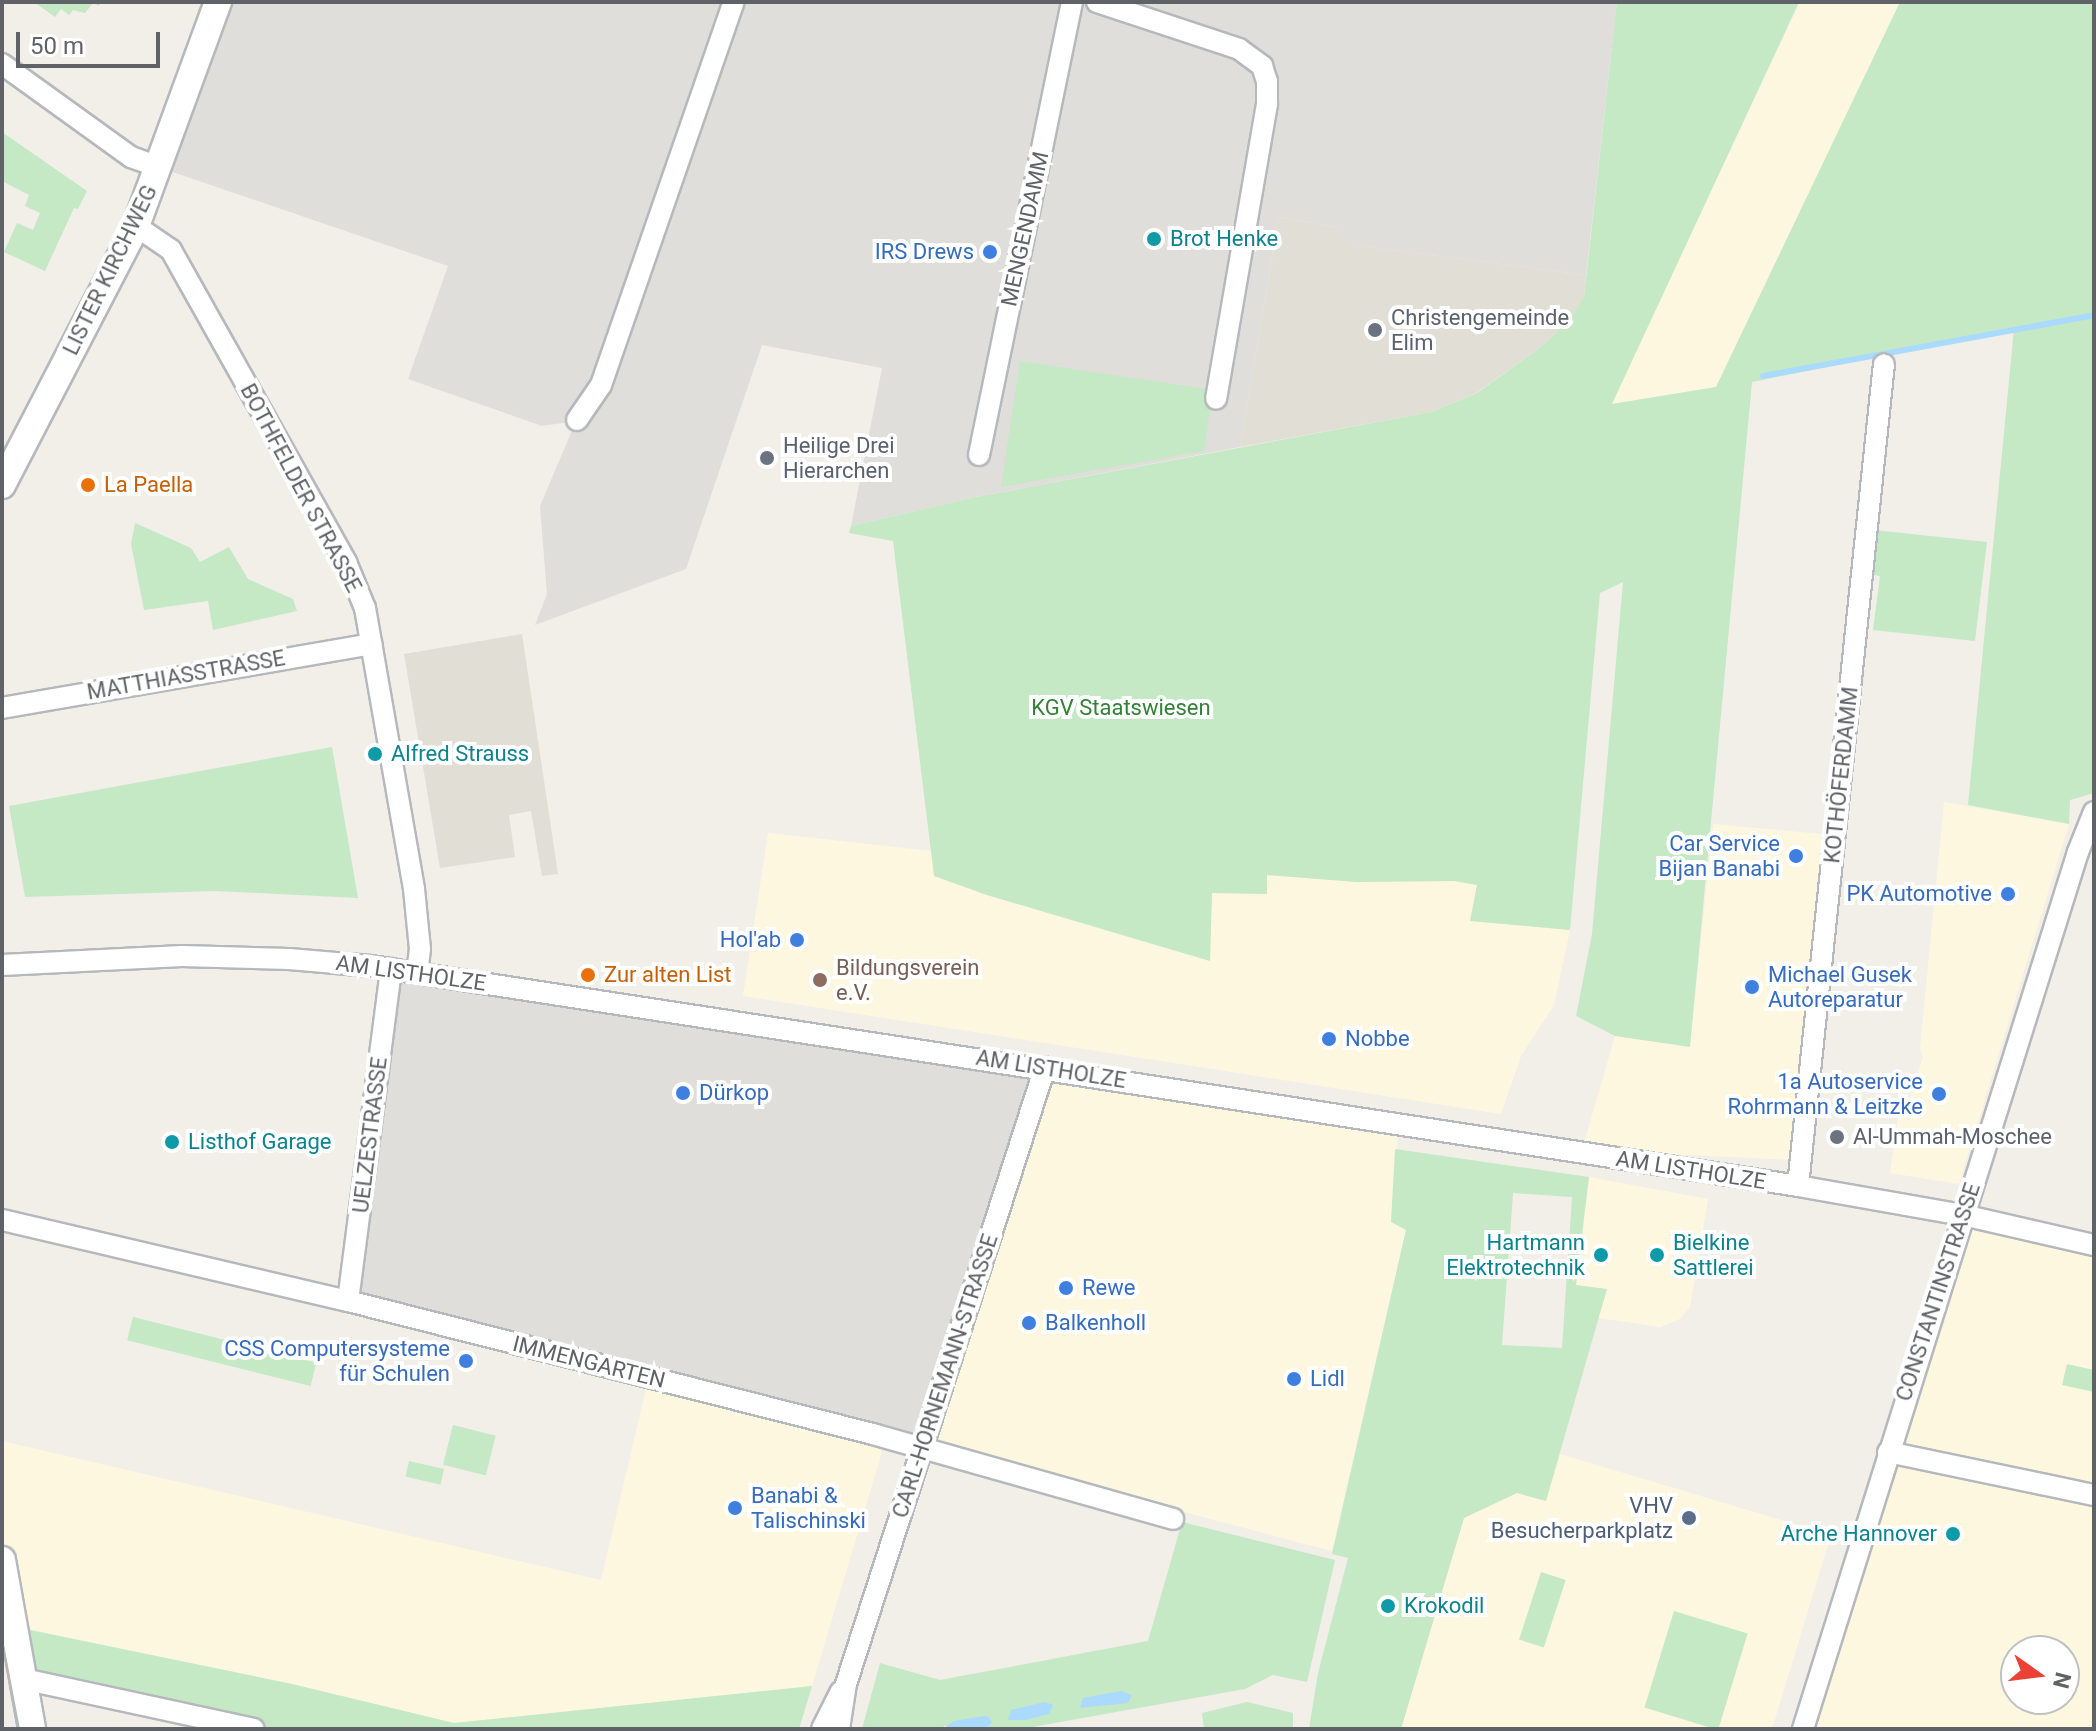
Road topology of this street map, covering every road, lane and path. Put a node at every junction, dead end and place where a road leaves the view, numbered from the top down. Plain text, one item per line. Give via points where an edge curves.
1 (218, 2) edge
2 (734, 2) edge
3 (1072, 2) edge
4 (1097, 2) edge
5 (2, 64) edge
6 (158, 167) junction
7 (136, 226) junction
8 (1884, 364) dead end
9 (1216, 399) dead end
10 (577, 420) dead end
11 (979, 455) dead end
12 (2, 485) edge
13 (371, 644) junction
14 (2, 708) edge
15 (2094, 812) edge
16 (2, 965) edge
17 (391, 969) junction
18 (417, 973) junction
19 (1045, 1067) junction
20 (1798, 1186) junction
21 (1963, 1215) junction
22 (2, 1220) edge
23 (2094, 1245) edge
24 (348, 1301) junction
25 (921, 1448) junction
26 (1888, 1452) junction
27 (2094, 1495) edge
28 (1173, 1519) dead end
29 (2, 1560) edge
30 (23, 1679) junction
31 (846, 1684) junction
32 (32, 1729) edge
33 (254, 1729) edge
34 (822, 1729) edge
35 (839, 1729) edge
36 (1803, 1729) edge

1 - 6 street, LISTER KIRCHWEG
2 - 10 street via 601,385
3 - 11 street, MENGENDAMM
4 - 9 street via 1239,49 1262,66 1267,81
5 - 6 street via 131,157
6 - 7 street, LISTER KIRCHWEG
7 - 12 street, LISTER KIRCHWEG
7 - 13 street, BOTHFELDER STRASSE via 171,250 340,550 365,608
8 - 20 street, KOTHÖFERDAMM
13 - 14 street, MATTHIASSTRASSE
13 - 18 street, BOTHFELDER STRASSE via 414,889
15 - 21 street, CONSTANTINSTRASSE
16 - 17 street, AM LISTHOLZE via 182,956
17 - 18 street, AM LISTHOLZE
17 - 24 street, UELZESTRASSE
18 - 19 street, AM LISTHOLZE
19 - 20 street, AM LISTHOLZE
19 - 25 street, CARL-HORNEMANN-STRASSE
20 - 21 street, AM LISTHOLZE
21 - 23 street, AM LISTHOLZE
21 - 26 street, CONSTANTINSTRASSE
22 - 24 street, IMMENGARTEN
24 - 25 street, IMMENGARTEN
25 - 28 street, IMMENGARTEN
25 - 31 street, CARL-HORNEMANN-STRASSE
26 - 27 street
26 - 36 street, CONSTANTINSTRASSE
29 - 30 street
30 - 32 street
30 - 33 street
31 - 34 street, CARL-HORNEMANN-STRASSE
31 - 35 street, CARL-HORNEMANN-STRASSE

